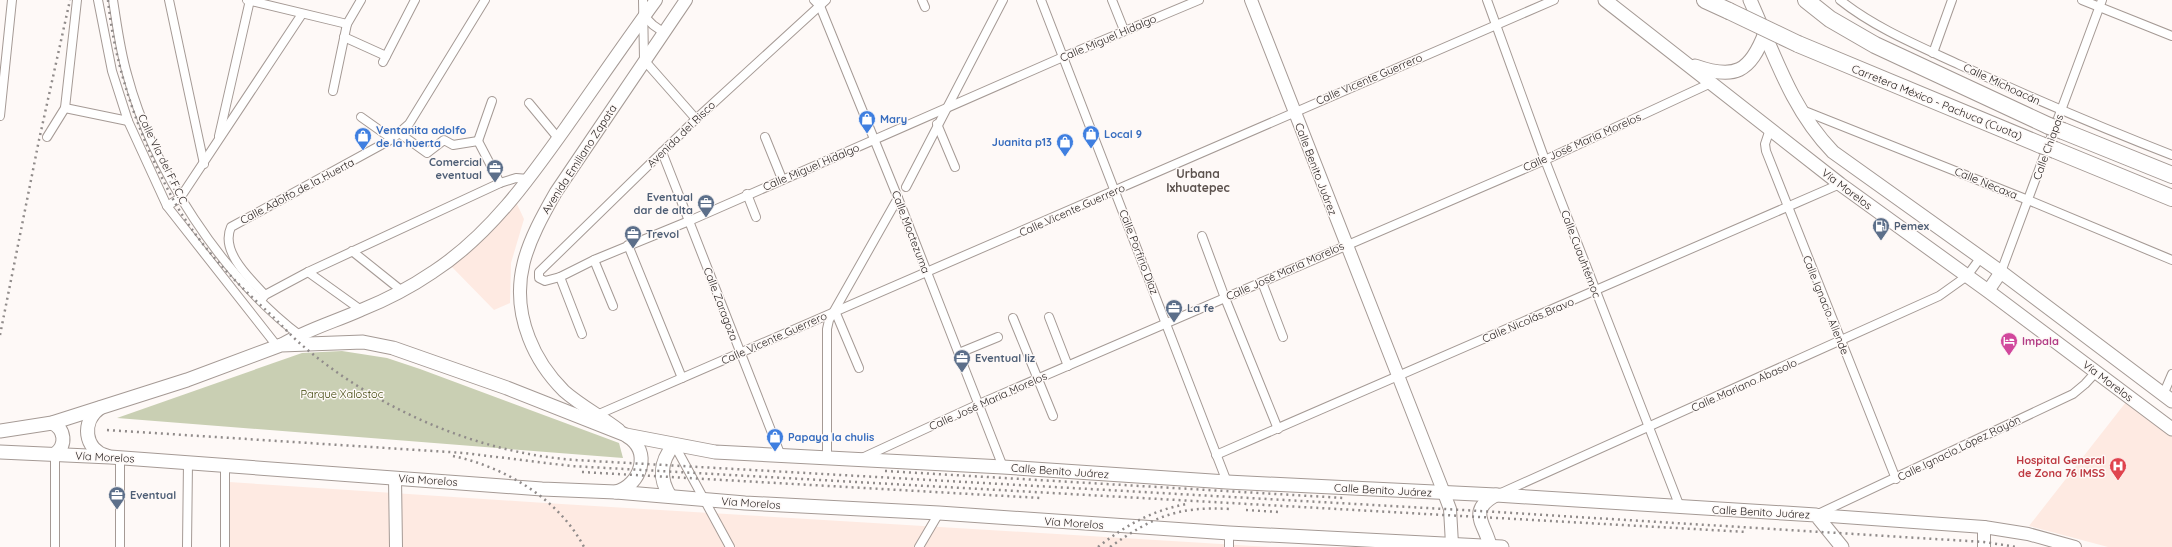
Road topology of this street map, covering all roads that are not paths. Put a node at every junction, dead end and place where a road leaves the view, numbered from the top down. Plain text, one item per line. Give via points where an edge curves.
1 (12, 0) edge
2 (77, 0) edge
3 (98, 0) edge
4 (113, 0) edge
5 (169, 0) edge
6 (249, 0) edge
7 (361, 0) edge
8 (415, 0) edge
9 (484, 0) edge
10 (643, 0) edge
11 (656, 0) edge
12 (686, 0) edge
13 (834, 0) edge
14 (1004, 0) edge
15 (1041, 0) edge
16 (1112, 0) edge
17 (1199, 0) edge
18 (1251, 0) edge
19 (1488, 0) edge
20 (1554, 0) edge
21 (1605, 0) edge
22 (1706, 0) edge
23 (1750, 0) edge
24 (1806, 0) edge
25 (1840, 0) edge
26 (1952, 0) edge
27 (2082, 0) edge
28 (820, 2) edge
29 (2101, 4) edge
30 (302, 14) junction
31 (644, 16) junction
32 (347, 24) junction
33 (1497, 24) junction
34 (1124, 30) junction
35 (663, 32) junction
36 (1765, 33) junction
37 (2172, 36) edge
38 (344, 37) junction
39 (1934, 53) junction
40 (3, 56) edge
41 (1063, 57) junction
42 (644, 60) junction
43 (1680, 60) junction
44 (1711, 83) junction
45 (333, 91) dead end
46 (492, 101) dead end
47 (529, 103) dead end
48 (947, 107) junction
49 (65, 108) junction
50 (1799, 109) junction
51 (2061, 111) junction
52 (1294, 112) junction
53 (0, 116) edge
54 (361, 117) dead end
55 (696, 119) junction
56 (128, 121) junction
57 (937, 124) junction
58 (1770, 129) junction
59 (399, 134) junction
60 (47, 137) dead end
61 (765, 137) dead end
62 (558, 138) junction
63 (392, 139) junction
64 (875, 140) junction
65 (218, 141) junction
66 (478, 141) junction
67 (662, 152) junction
68 (2172, 155) edge
69 (1545, 160) junction
70 (204, 164) junction
71 (955, 167) dead end
72 (2172, 175) edge
73 (529, 179) junction
74 (782, 179) junction
75 (500, 183) junction
76 (1840, 184) junction
77 (906, 187) dead end
78 (1116, 191) junction
79 (747, 194) junction
80 (180, 198) junction
81 (898, 198) junction
82 (2172, 198) edge
83 (2028, 200) junction
84 (167, 206) junction
85 (1788, 207) junction
86 (756, 217) dead end
87 (689, 221) junction
88 (1202, 236) dead end
89 (628, 245) junction
90 (1346, 245) junction
91 (352, 251) junction
92 (1981, 257) junction
93 (594, 260) junction
94 (2172, 260) edge
95 (308, 272) junction
96 (539, 272) joint
97 (2001, 272) junction
98 (926, 273) junction
99 (1966, 276) junction
100 (560, 277) junction
101 (1262, 282) junction
102 (402, 291) junction
103 (1596, 291) junction
104 (1988, 291) junction
105 (262, 298) junction
106 (1225, 298) junction
107 (613, 306) dead end
108 (361, 310) junction
109 (835, 311) junction
110 (1049, 317) dead end
111 (1013, 318) dead end
112 (1165, 323) junction
113 (298, 334) junction
114 (582, 334) dead end
115 (998, 337) dead end
116 (1283, 337) dead end
117 (1840, 341) junction
118 (310, 344) junction
119 (279, 346) junction
120 (740, 353) junction
121 (959, 354) junction
122 (1068, 366) junction
123 (859, 368) dead end
124 (2096, 372) junction
125 (2172, 374) edge
126 (1398, 376) junction
127 (682, 378) junction
128 (1038, 379) junction
129 (2168, 398) edge
130 (979, 404) junction
131 (105, 406) junction
132 (1053, 416) dead end
133 (596, 418) junction
134 (52, 423) junction
135 (1649, 428) junction
136 (1278, 429) junction
137 (2172, 429) edge
138 (0, 431) edge
139 (626, 435) junction
140 (674, 446) junction
141 (0, 452) edge
142 (55, 454) junction
143 (1216, 455) junction
144 (781, 456) junction
145 (115, 457) junction
146 (827, 458) junction
147 (859, 459) junction
148 (188, 462) junction
149 (225, 465) junction
150 (1003, 467) junction
151 (395, 478) junction
152 (1896, 479) junction
153 (1228, 482) junction
154 (616, 492) junction
155 (1444, 493) junction
156 (1496, 495) junction
157 (670, 496) junction
158 (702, 499) junction
159 (1680, 507) junction
160 (939, 512) junction
161 (1816, 515) junction
162 (1984, 527) junction
163 (1229, 533) junction
164 (1362, 543) edge
165 (1452, 544) junction
166 (1427, 545) edge
167 (55, 547) edge
168 (120, 547) edge
169 (187, 547) edge
170 (225, 547) edge
171 (396, 547) edge
172 (730, 547) edge
173 (919, 547) edge
174 (1229, 547) edge
175 (1494, 547) edge
176 (1842, 547) edge
177 (1984, 547) edge
178 (2075, 547) edge

1 - 40 street
2 - 49 street
3 - 56 street, Calle Vía del F.F.C.C via 112,71
4 - 80 street, Calle Vía del F.F.C.C via 124,62 135,100
5 - 70 street
6 - 30 street
6 - 65 street
7 - 32 street
8 - 38 street via 384,59
9 - 59 street, Calle Adolfo de la Huerta via 409,124
10 - 31 street
11 - 31 main road
12 - 35 main road, Avenida Emiliano Zapata
13 - 28 street, Avenida del Risco
14 - 48 street
15 - 41 street, Calle Porfirio Díaz
16 - 34 street
17 - 34 street, Calle Miguel Hidalgo
18 - 52 main road, Calle Benito Juárez
19 - 33 street, Calle Cuauhtémoc
20 - 33 street, Calle Vicente Guerrero
21 - 43 main road, Vía Morelos
22 - 82 highway, Carretera México - Pachuca (Cuota), bridge via 1798,44
23 - 36 main road, Vía Morelos
24 - 72 highway, Carretera México - Pachuca (Cuota) via 1830,19 1875,45 2056,128
25 - 39 street, Calle Michoacán via 1881,27
26 - 39 street
27 - 29 street
28 - 55 street, Avenida del Risco
28 - 64 street, Calle Moctezuma
29 - 37 street
29 - 51 street, Calle Chiapas
30 - 32 street
30 - 65 street
31 - 35 street
31 - 42 street
31 - 62 main road
32 - 38 street
33 - 52 street, Calle Vicente Guerrero
33 - 69 street, Calle Cuauhtémoc
34 - 41 street, Calle Miguel Hidalgo
35 - 42 main road, Avenida Emiliano Zapata
36 - 43 main road via 1750,63 1728,73 1712,72
36 - 50 main road, Vía Morelos via 1785,85
38 - 45 street
39 - 51 street, Calle Michoacán
40 - 53 street
41 - 48 street, Calle Miguel Hidalgo
41 - 78 street, Calle Porfirio Díaz
42 - 55 street
42 - 133 main road, Avenida Emiliano Zapata via 552,198 526,252 520,275 519,301 522,320 542,365 566,392
43 - 44 main road, Vía Morelos
44 - 58 main road, Vía Morelos
44 - 69 street, Calle José María Morelos
46 - 66 street
47 - 62 street
48 - 57 street
48 - 64 street, Calle Miguel Hidalgo
49 - 56 street
49 - 60 street
50 - 83 street, Calle Necaxa
50 - 92 main road, Vía Morelos via 1819,138 1833,152
51 - 68 street, Calle Michoacán
51 - 83 street, Calle Chiapas
52 - 78 street, Calle Vicente Guerrero
52 - 90 main road, Calle Benito Juárez
54 - 63 street
55 - 67 street, Avenida del Risco
56 - 84 street, Calle Vía del F.F.C.C
57 - 71 street
57 - 77 street
58 - 76 main road, Vía Morelos
58 - 85 street, Calle Ignacio Allende via 1765,144 1766,151
59 - 63 street, Calle Adolfo de la Huerta
59 - 66 street via 427,153 444,140 453,145
61 - 74 street
62 - 73 main road
63 - 105 street, Calle Adolfo de la Huerta via 231,227 228,240 231,254
64 - 74 street, Calle Miguel Hidalgo
64 - 81 street, Calle Moctezuma
65 - 70 street
66 - 75 street
67 - 87 street, Calle Zaragoza
67 - 96 street, Avenida del Risco
69 - 90 street, Calle José María Morelos
69 - 103 street, Calle Cuauhtémoc
70 - 80 street
73 - 75 street via 516,178
73 - 102 main road via 491,224 469,244 434,272
74 - 79 street, Calle Miguel Hidalgo
75 - 91 street
76 - 85 street, Calle Nicolás Bravo
76 - 99 main road, Vía Morelos
78 - 98 street, Calle Vicente Guerrero
78 - 112 street, Calle Porfirio Díaz
79 - 86 street
79 - 87 street, Calle Miguel Hidalgo
80 - 84 street
80 - 105 street, Calle Vía del F.F.C.C via 210,242
81 - 98 street, Calle Moctezuma
81 - 109 street
83 - 94 street, Calle Necaxa
83 - 97 street, Calle Chiapas
84 - 119 street, Calle Vía del F.F.C.C
85 - 103 street, Calle Nicolás Bravo
85 - 117 street, Calle Ignacio Allende
87 - 89 street, Calle Miguel Hidalgo
87 - 120 street, Calle Zaragoza
88 - 106 street
89 - 93 street, Calle Miguel Hidalgo
89 - 127 street
90 - 101 street, Calle José María Morelos
90 - 126 main road, Calle Benito Juárez
91 - 95 street
91 - 102 street
92 - 97 main road, Vía Morelos
92 - 99 street, Calle Mariano Abasolo
93 - 100 street, Calle Miguel Hidalgo
93 - 107 street
95 - 105 street
95 - 108 street
96 - 100 street, Calle Miguel Hidalgo via 542,280
97 - 104 main road, Calle Chiapas
97 - 129 main road, Vía Morelos
98 - 109 street, Calle Vicente Guerrero
98 - 121 street, Calle Moctezuma
99 - 104 main road, Vía Morelos
99 - 117 street, Calle Mariano Abasolo via 1939,296
100 - 114 street
101 - 106 street, Calle José María Morelos
101 - 116 street
102 - 108 main road
103 - 126 street, Calle Nicolás Bravo
103 - 135 street, Calle Cuauhtémoc
104 - 124 main road, Vía Morelos
105 - 113 street, Calle Vía del F.F.C.C
106 - 112 street, Calle José María Morelos
106 - 136 street
108 - 113 main road
109 - 120 street, Calle Vicente Guerrero
109 - 123 street
109 - 146 street via 827,329
110 - 122 street
111 - 128 street
112 - 122 street, Calle José María Morelos
112 - 143 street, Calle Porfirio Díaz
113 - 118 street, Calle Vía del F.F.C.C
113 - 119 main road
115 - 121 street
117 - 135 street, Calle Mariano Abasolo
117 - 152 street, Calle Ignacio Allende
118 - 119 main road
118 - 133 main road via 363,342 393,348
119 - 131 main road via 187,380
120 - 127 street, Calle Vicente Guerrero
120 - 144 street, Calle Zaragoza
121 - 130 street, Calle Moctezuma
122 - 128 street, Calle José María Morelos
124 - 137 main road, Vía Morelos
124 - 152 street, Calle Ignacio López Rayón via 2072,394
125 - 129 street
126 - 136 street, Calle Nicolás Bravo
126 - 155 main road, Calle Benito Juárez
127 - 133 street, Calle Vicente Guerrero
128 - 130 street, Calle José María Morelos
128 - 132 street
130 - 147 street, Calle José María Morelos
130 - 150 street, Calle Moctezuma
131 - 134 main road
131 - 145 main road via 92,415 87,425 87,436 95,450
133 - 139 main road
134 - 138 main road
134 - 142 main road via 58,427 63,438 60,449
135 - 156 street, Calle Mariano Abasolo
135 - 159 street, Calle Cuauhtémoc
136 - 143 street, Calle Nicolás Bravo
139 - 140 main road
139 - 154 main road via 638,447 640,469 631,484
140 - 144 main road, Calle Benito Juárez via 714,452
140 - 157 main road via 665,457 662,470 664,484
140 - 158 street
141 - 142 main road, Vía Morelos
142 - 145 main road, Vía Morelos
142 - 167 street
143 - 153 street, Calle Porfirio Díaz
144 - 146 main road, Calle Benito Juárez
145 - 148 main road, Vía Morelos
145 - 168 street
146 - 147 main road, Calle Benito Juárez
147 - 150 main road, Calle Benito Juárez
148 - 149 main road, Vía Morelos
148 - 169 street
149 - 151 main road, Vía Morelos
149 - 170 street
150 - 153 main road, Calle Benito Juárez
151 - 154 main road, Vía Morelos
151 - 171 main road
152 - 161 street, Calle Ignacio López Rayón
153 - 155 main road, Calle Benito Juárez
154 - 157 main road, Vía Morelos
155 - 156 main road, Calle Benito Juárez
155 - 165 main road, Calle Benito Juárez via 1450,509
156 - 159 main road, Calle Benito Juárez
156 - 175 main road via 1484,504 1479,514 1481,524
157 - 158 main road, Vía Morelos
158 - 160 main road, Vía Morelos via 745,504
158 - 172 street
159 - 161 main road, Calle Benito Juárez
160 - 163 main road, Vía Morelos
160 - 173 street
161 - 162 main road, Calle Benito Juárez
161 - 176 main road
162 - 177 main road
162 - 178 main road, Calle Benito Juárez via 2021,532
163 - 164 main road, Vía Morelos
163 - 174 street
164 - 166 main road, Vía Morelos
165 - 166 main road, Vía Morelos
165 - 175 main road, Vía Morelos

